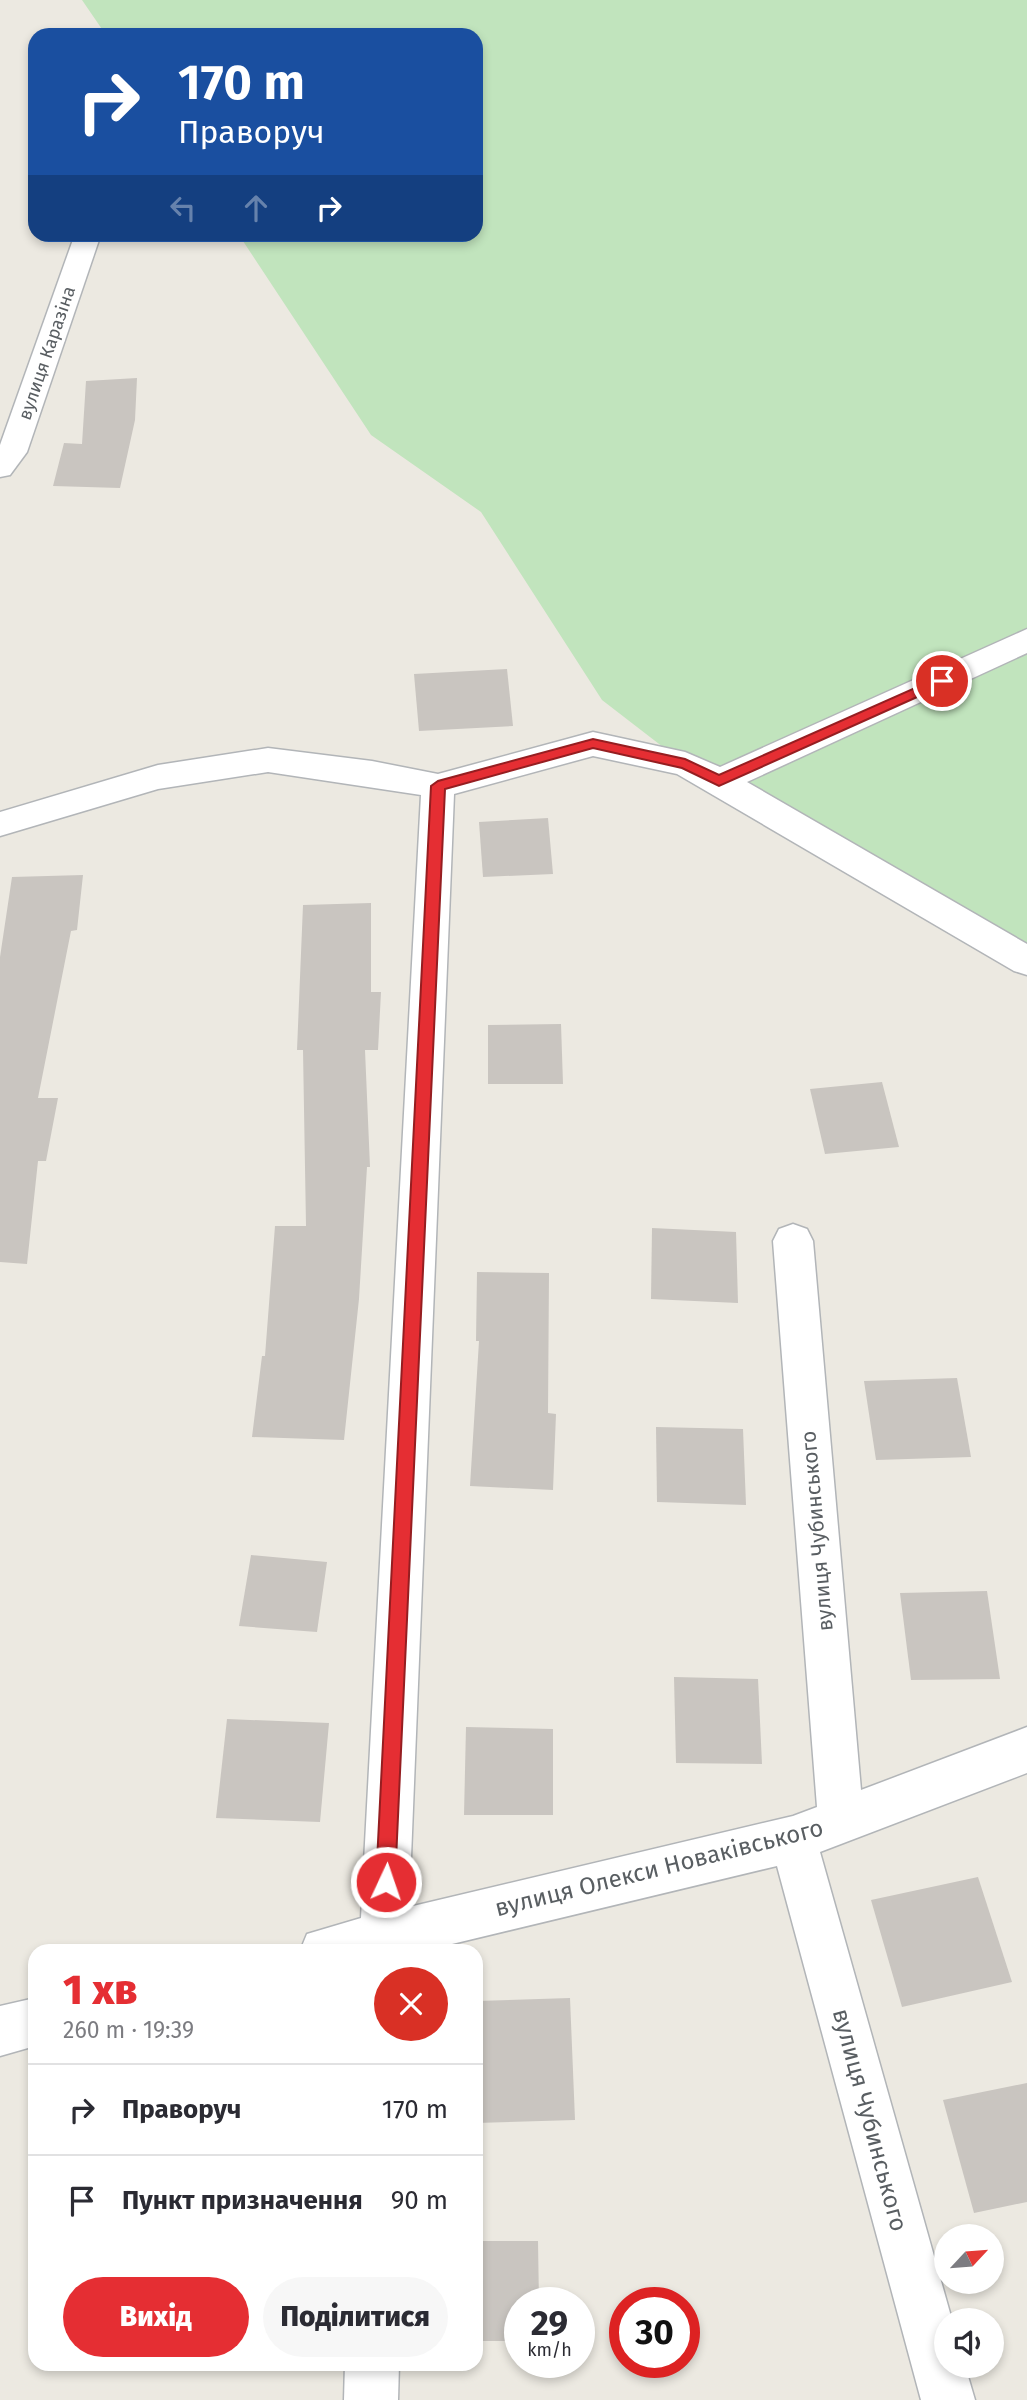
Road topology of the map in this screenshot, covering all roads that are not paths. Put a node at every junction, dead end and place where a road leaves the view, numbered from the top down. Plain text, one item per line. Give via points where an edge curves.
1 (85, 242) edge
2 (0, 468) edge
3 (1027, 640) edge
4 (719, 781) junction
5 (438, 786) junction
6 (0, 824) edge
7 (1027, 961) edge
8 (793, 1241) dead end
9 (1027, 1750) edge
10 (841, 1821) junction
11 (793, 1839) junction
12 (383, 1944) edge
13 (28, 2024) edge
14 (0, 2031) edge
15 (372, 2371) edge
16 (371, 2400) edge
17 (948, 2400) edge

1 - 2 street, вулиця Каразіна via 12,452
3 - 4 street
4 - 5 street via 685,764 593,744
4 - 7 street
5 - 6 street via 268,760 158,777
5 - 12 street
8 - 10 street, вулиця Чубинського
9 - 10 street, вулиця Олекси Новаківського
10 - 11 street, вулиця Олекси Новаківського
11 - 12 street, вулиця Олекси Новаківського
11 - 17 street, вулиця Чубинського
13 - 14 street
15 - 16 street

